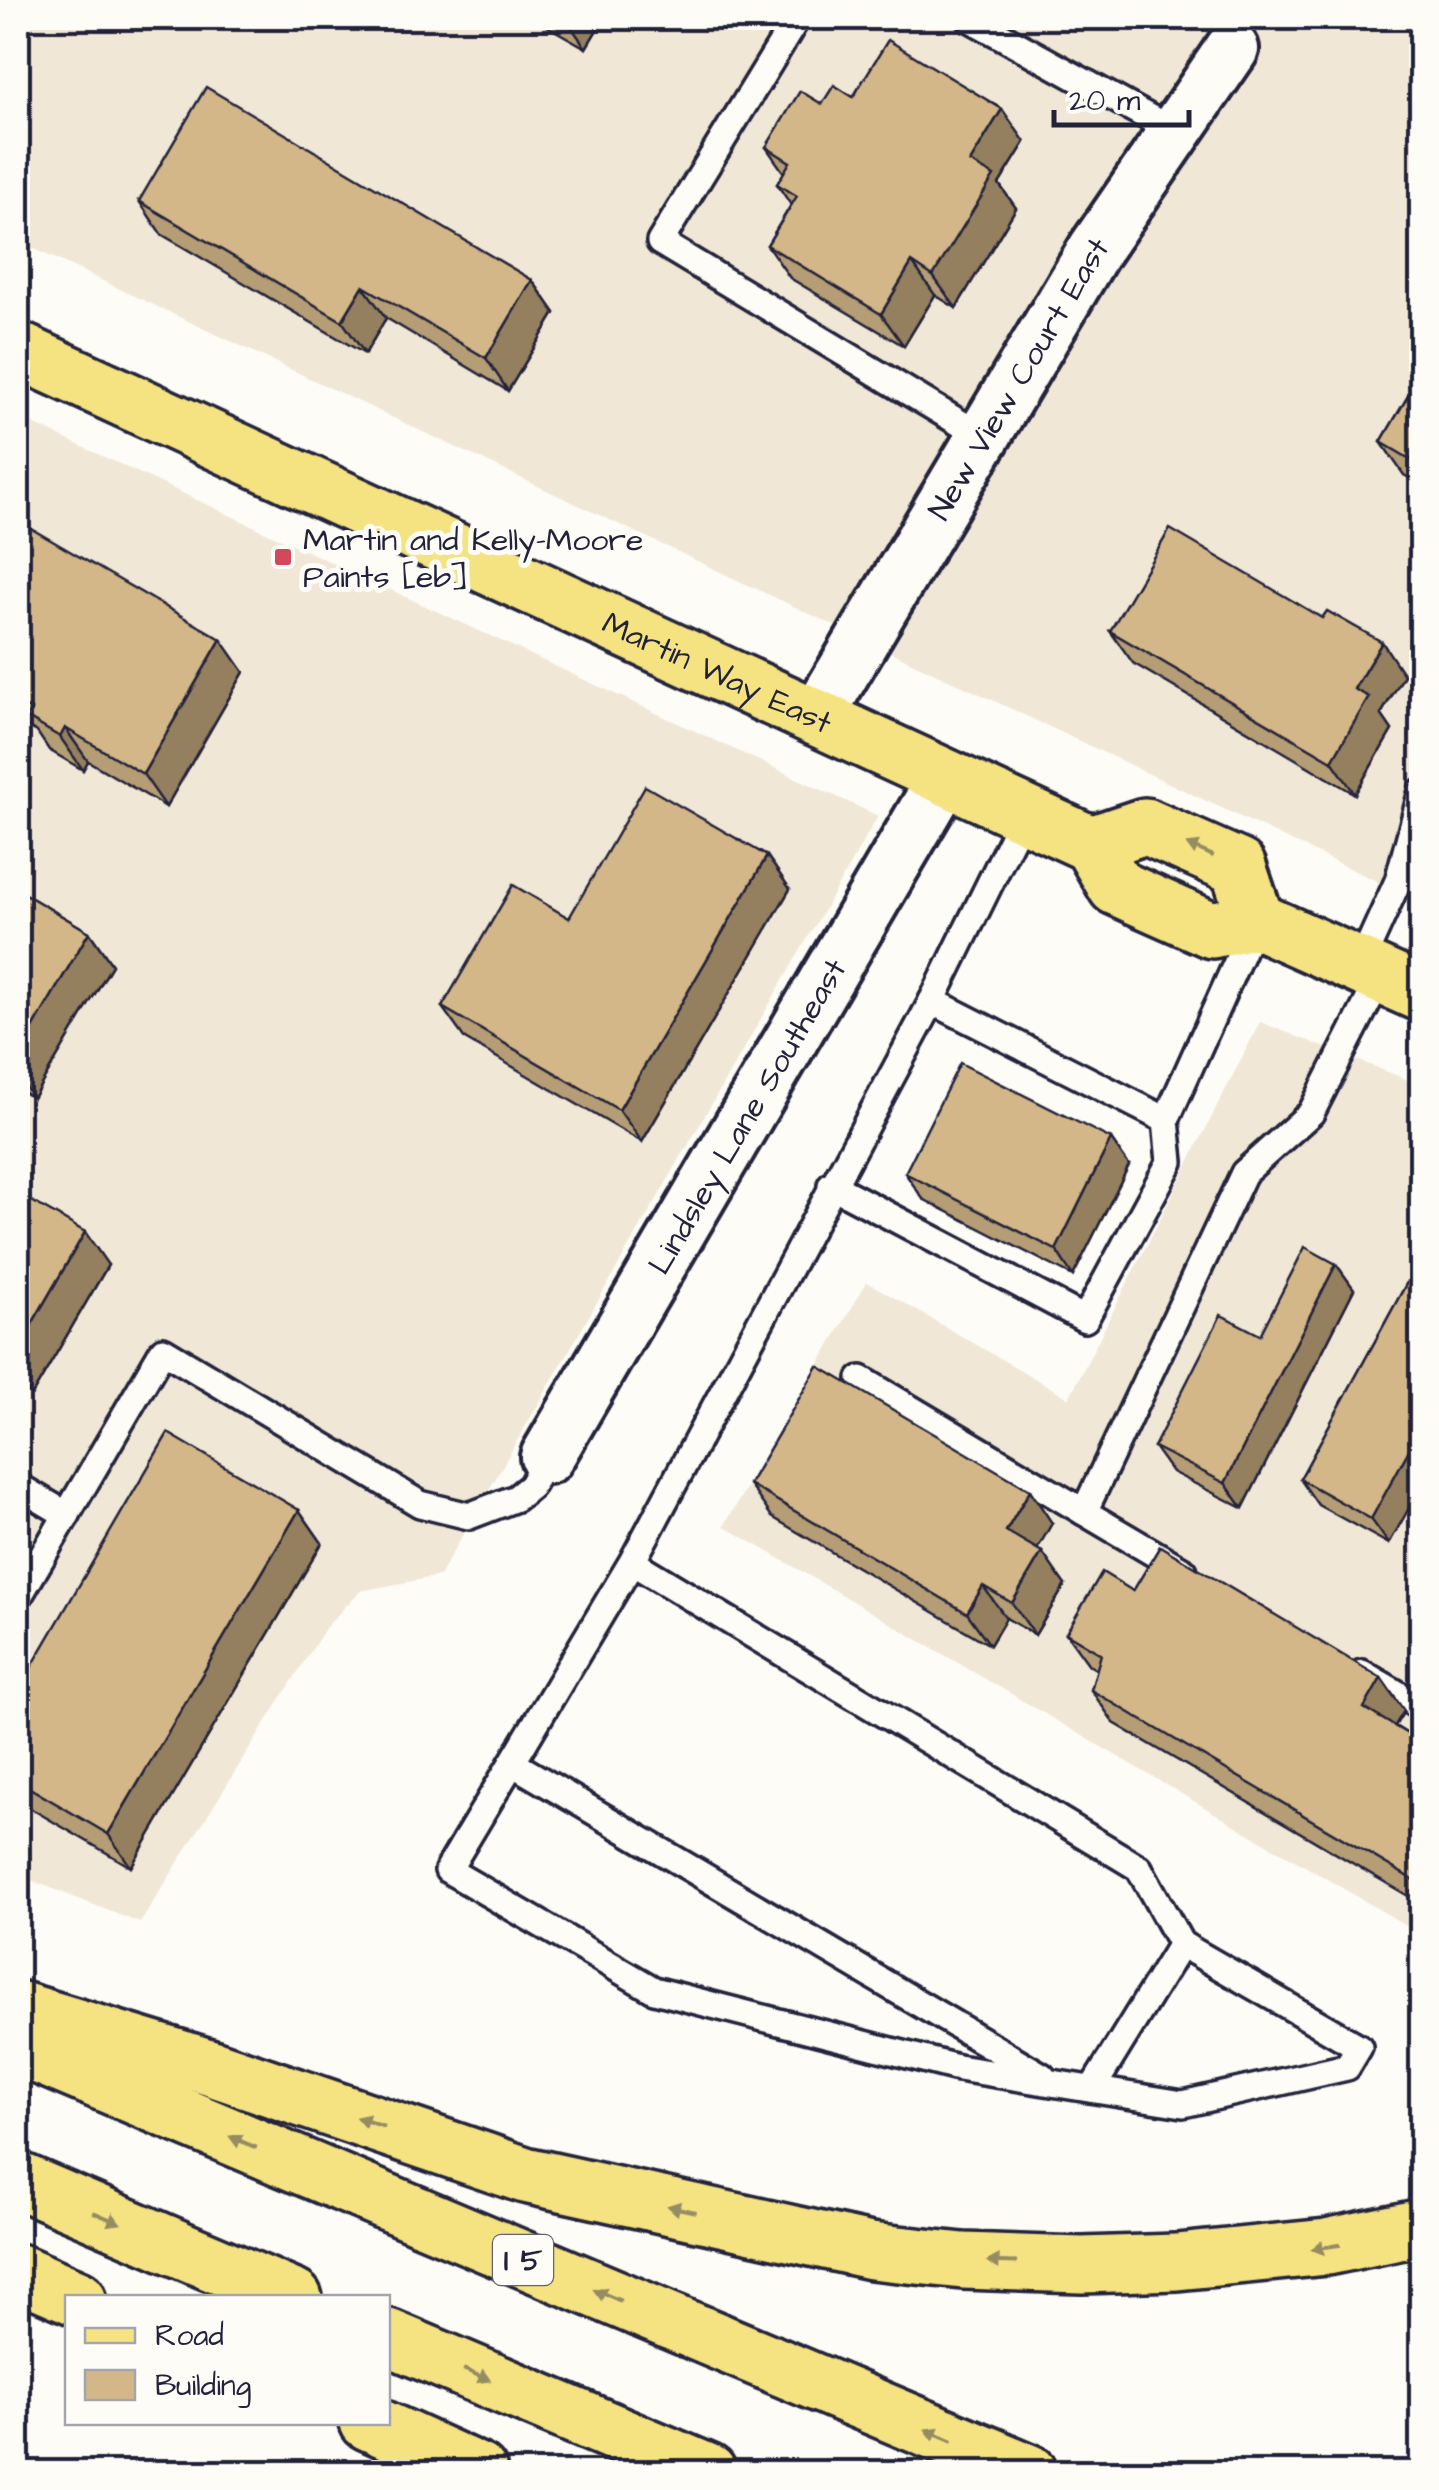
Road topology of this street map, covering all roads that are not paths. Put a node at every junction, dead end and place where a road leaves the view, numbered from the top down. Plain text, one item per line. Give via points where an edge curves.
1 (796, 18) edge
2 (968, 18) edge
3 (1232, 49) dead end
4 (1175, 132) junction
5 (18, 350) edge
6 (982, 438) junction
7 (816, 718) junction
8 (946, 777) junction
9 (1422, 792) edge
10 (1024, 814) junction
11 (1256, 920) junction
12 (1387, 979) edge
13 (932, 1001) junction
14 (1166, 1120) junction
15 (831, 1185) junction
16 (861, 1379) dead end
17 (546, 1458) joint
18 (18, 1486) edge
19 (1084, 1512) junction
20 (67, 1515) junction
21 (632, 1562) junction
22 (1202, 1581) edge
23 (18, 1598) edge
24 (1337, 1659) edge
25 (1422, 1708) edge
26 (512, 1763) junction
27 (1181, 1944) junction
28 (18, 2009) edge
29 (18, 2047) edge
30 (1056, 2084) junction
31 (1092, 2090) junction
32 (18, 2180) edge
33 (1422, 2227) edge
34 (18, 2272) edge
35 (71, 2295) edge
36 (287, 2295) edge
37 (390, 2338) edge
38 (375, 2425) edge
39 (480, 2472) edge
40 (708, 2472) edge
41 (1029, 2472) edge

1 - 6 lane via 660,242
2 - 4 lane
3 - 4 street, New View Court East
4 - 6 street, New View Court East via 1095,249
5 - 7 main road, Martin Way East
6 - 7 street, New View Court East
7 - 8 main road, Martin Way East
8 - 10 main road, Martin Way East
8 - 17 street, Lindsley Lane Southeast
9 - 12 lane via 1398,881
10 - 11 main road, Martin Way East via 1090,844 1116,887 1212,930
10 - 13 lane
11 - 12 main road
11 - 14 lane
12 - 19 lane via 1311,1113 1244,1173
13 - 14 lane
13 - 15 lane
14 - 15 lane via 1170,1162 1085,1319
15 - 21 lane
16 - 19 lane
17 - 20 lane via 516,1498 469,1516 420,1504 164,1350
18 - 20 lane
19 - 22 lane
20 - 23 lane
21 - 26 lane
21 - 27 lane via 1139,1868
24 - 25 lane
26 - 30 lane
26 - 30 lane via 448,1870 654,1990 958,2068
27 - 31 lane
27 - 31 lane via 1359,2048 1348,2067 1183,2104
33 -> 28 main road via 1327,2247 1177,2262 1082,2266 870,2251 526,2175
41 -> 29 main road, I 5
30 - 31 lane
32 -> 36 main road
34 - 35 main road
37 -> 40 main road
38 - 39 main road

